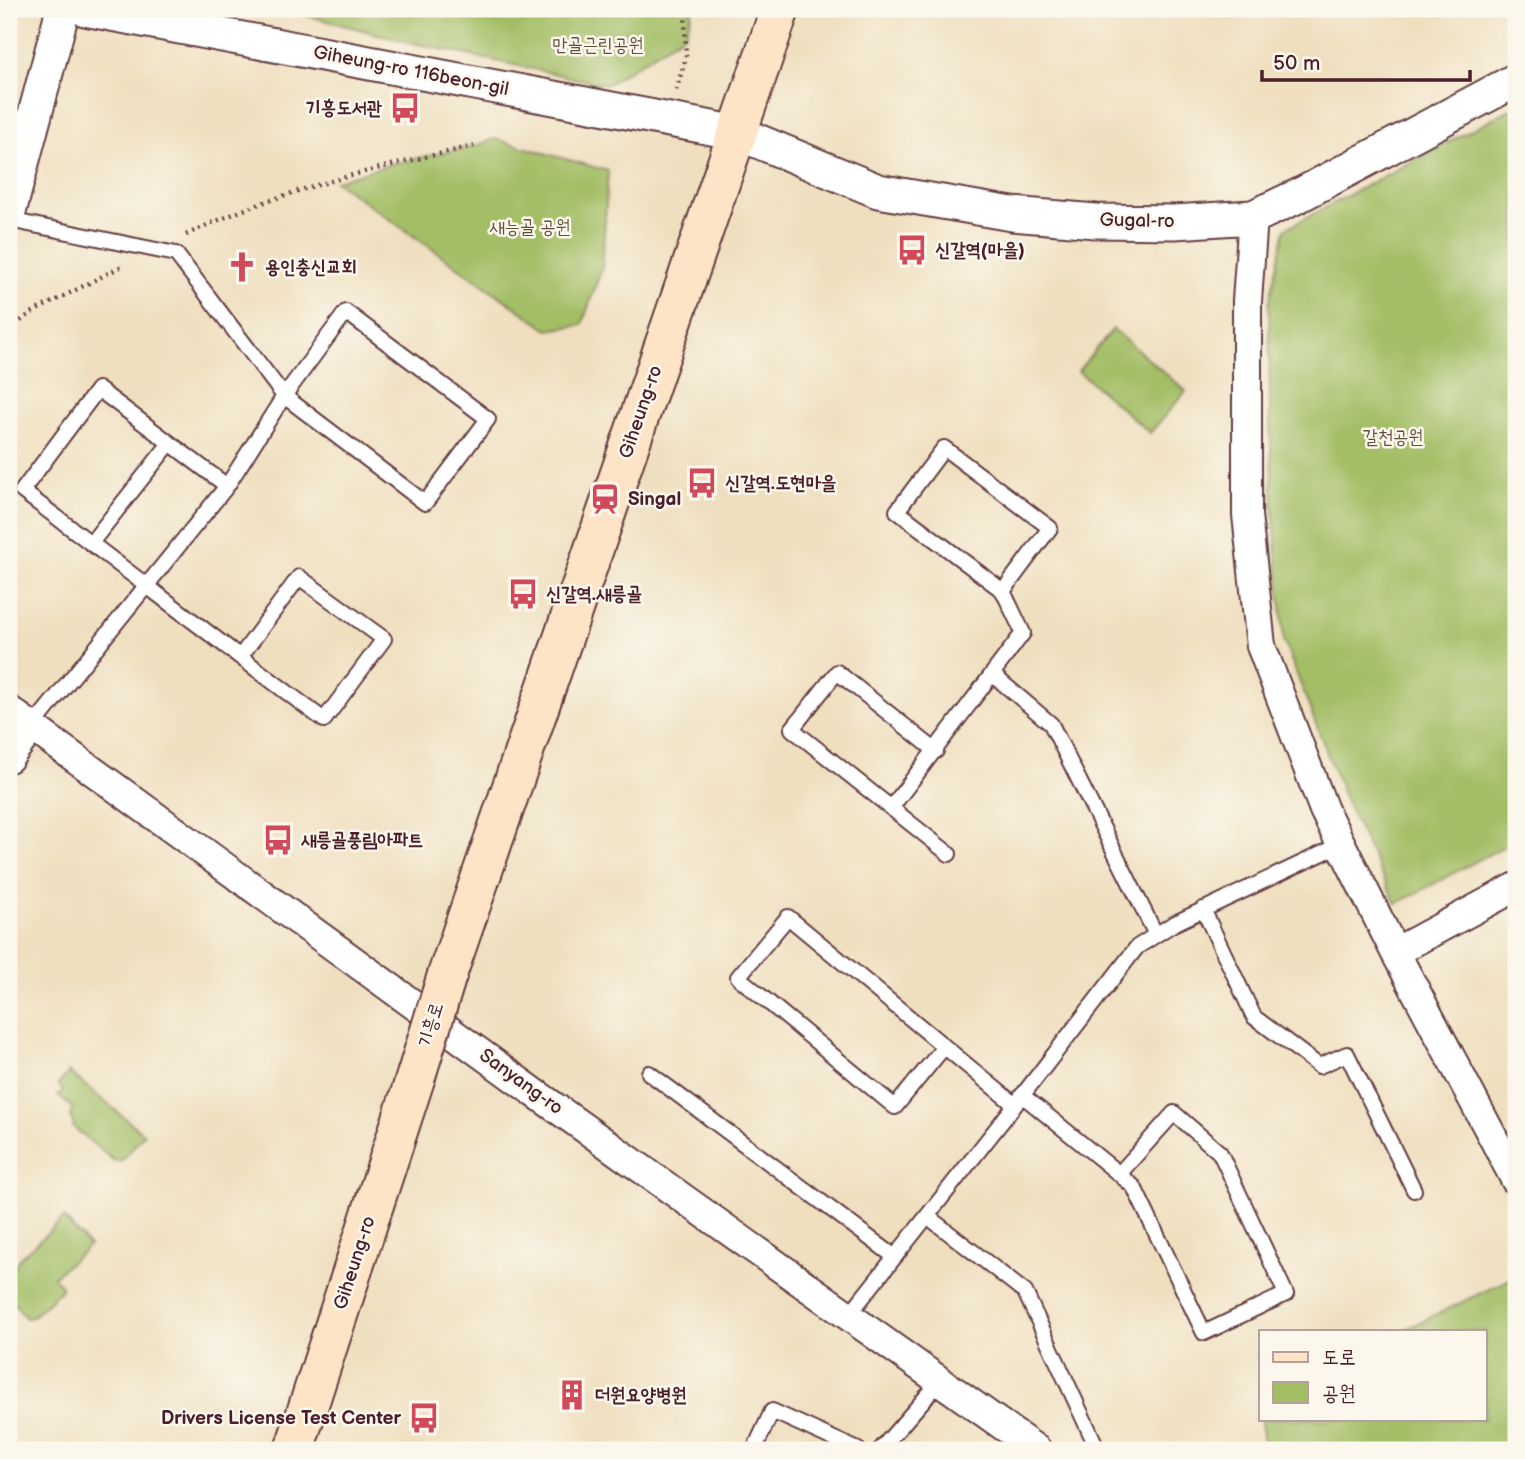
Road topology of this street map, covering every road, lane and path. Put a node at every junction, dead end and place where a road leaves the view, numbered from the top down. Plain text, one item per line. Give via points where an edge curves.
1 (62, 9) edge
2 (85, 9) edge
3 (685, 9) edge
4 (780, 9) edge
5 (1516, 80) edge
6 (667, 120) junction
7 (738, 133) junction
8 (474, 146) dead end
9 (9, 212) edge
10 (1253, 217) junction
11 (9, 220) edge
12 (154, 251) junction
13 (9, 329) edge
14 (284, 396) junction
15 (170, 443) junction
16 (227, 486) junction
17 (91, 543) junction
18 (148, 585) junction
19 (1003, 591) junction
20 (240, 657) junction
21 (992, 674) junction
22 (9, 710) edge
23 (32, 727) junction
24 (936, 751) junction
25 (9, 758) edge
26 (891, 808) junction
27 (1342, 844) junction
28 (949, 854) dead end
29 (1516, 887) edge
30 (1203, 909) junction
31 (1156, 935) junction
32 (1395, 953) junction
33 (447, 975) joint
34 (944, 1047) junction
35 (649, 1073) dead end
36 (416, 1076) joint
37 (1018, 1100) junction
38 (1119, 1174) junction
39 (1516, 1181) edge
40 (1413, 1190) dead end
41 (927, 1216) junction
42 (895, 1257) junction
43 (848, 1316) junction
44 (940, 1381) junction
45 (293, 1450) edge
46 (754, 1450) edge
47 (858, 1450) edge
48 (880, 1450) edge
49 (1037, 1450) edge
50 (1098, 1450) edge

1 - 9 street
2 - 6 street, Giheung-ro 116beon-gil
3 - 6 path via 685,58
4 - 7 main road, Giheung-ro
5 - 10 street, Gugal-ro
6 - 7 street, Giheung-ro 116beon-gil
7 - 10 street, Gugal-ro via 878,191 1012,214 1174,222
7 - 33 main road, Giheung-ro
8 - 12 path via 294,192 209,224
10 - 27 street via 1247,301 1247,515 1261,646 1324,810
11 - 12 lane
12 - 13 path via 33,312
12 - 14 lane via 176,254
14 - 14 lane via 425,503 488,419 346,312
14 - 16 lane
15 - 16 lane
15 - 17 lane
15 - 17 lane via 98,389 22,491
16 - 18 lane
17 - 18 lane
18 - 20 lane
18 - 23 lane
19 - 19 lane via 1050,528 944,448 897,511
19 - 21 lane via 1023,633
20 - 20 lane via 324,720 384,639 299,577
21 - 24 lane
21 - 31 lane via 1051,724
22 - 23 street, Sanyang-ro
23 - 25 street
23 - 43 street, Sanyang-ro
24 - 26 lane
24 - 26 lane via 837,672 792,729
26 - 28 lane
27 - 30 lane
27 - 32 street
29 - 32 street
30 - 31 lane
30 - 40 lane via 1254,1017 1319,1066 1347,1054
31 - 37 lane via 1137,947
32 - 39 street
33 - 36 main road, 기흥로, bridge
34 - 34 lane via 788,917 738,977 895,1107
34 - 37 lane
35 - 42 lane
36 - 45 main road, Giheung-ro
37 - 38 lane
37 - 41 lane
38 - 38 lane via 1135,1186 1205,1333 1286,1294 1220,1153 1174,1112
41 - 42 lane
41 - 50 lane via 1025,1293
42 - 43 lane
43 - 44 street, Sanyang-ro
44 - 48 lane
44 - 49 street, Sanyang-ro
46 - 47 lane via 772,1410

